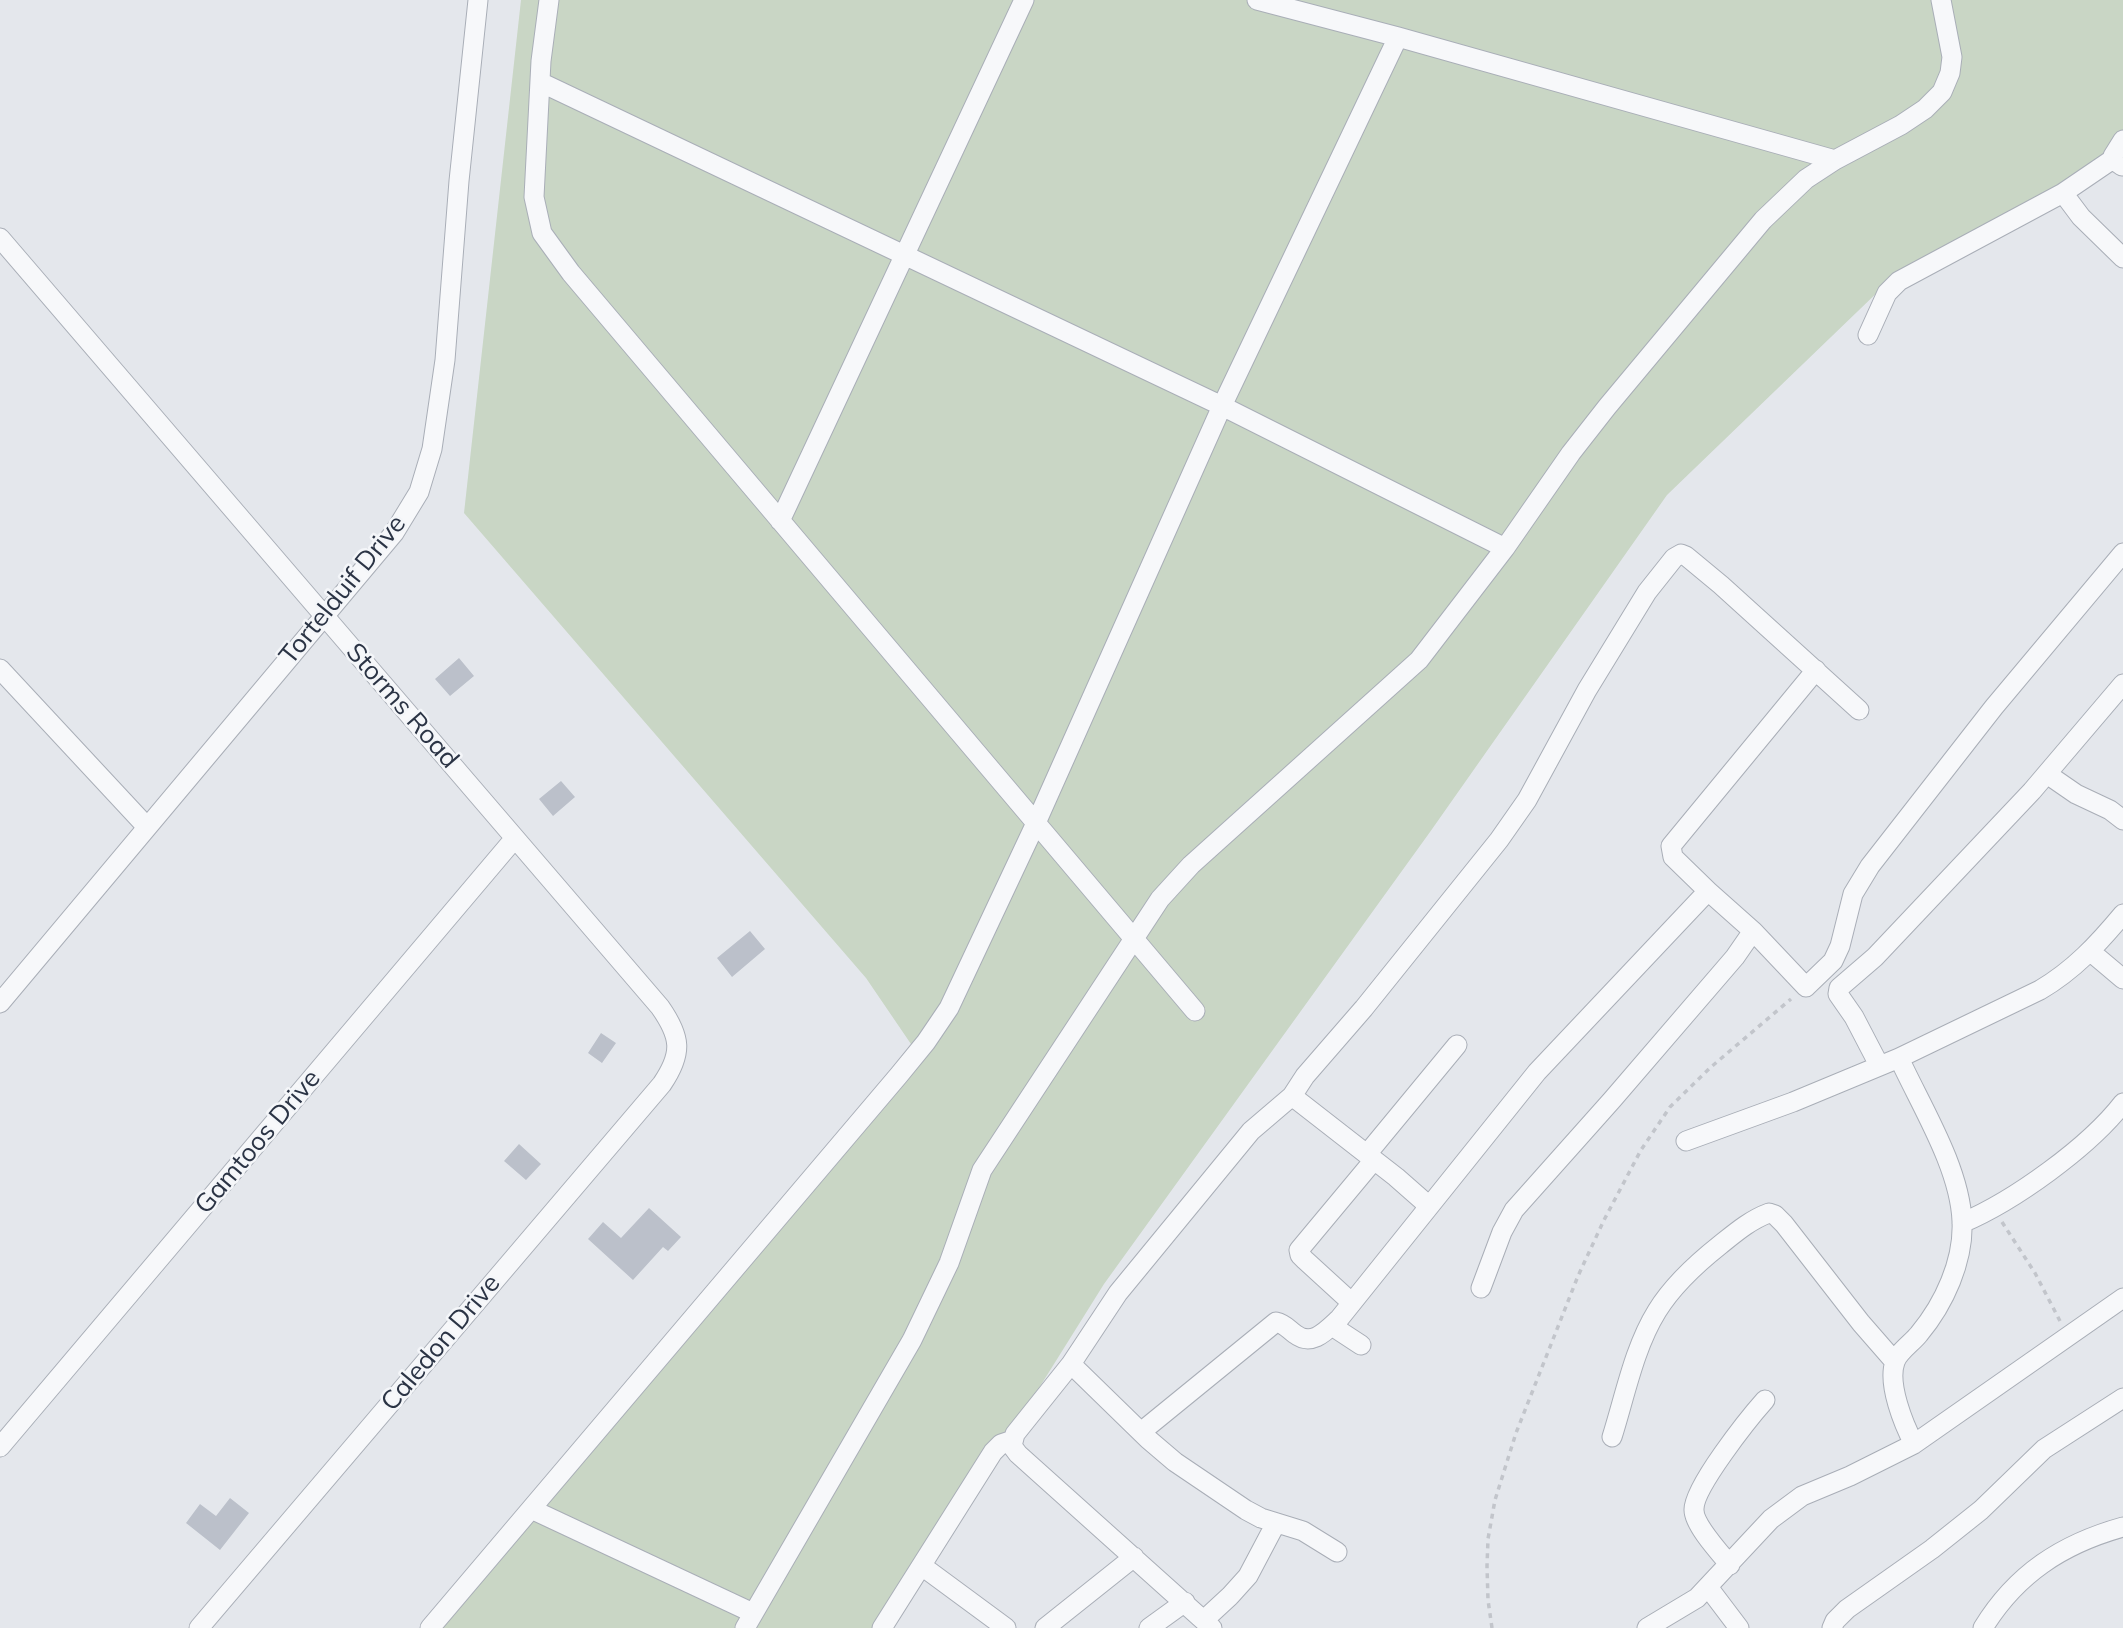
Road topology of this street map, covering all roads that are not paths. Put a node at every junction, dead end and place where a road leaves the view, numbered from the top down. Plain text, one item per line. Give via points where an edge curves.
1 (478, 0) edge
2 (549, 0) edge
3 (1024, 0) edge
4 (1257, 0) edge
5 (1941, 0) edge
6 (1398, 37) junction
7 (540, 82) junction
8 (2123, 140) edge
9 (1835, 160) junction
10 (2118, 162) edge
11 (2063, 193) junction
12 (0, 238) edge
13 (906, 256) junction
14 (2123, 258) edge
15 (1868, 335) dead end
16 (1222, 406) junction
17 (780, 521) junction
18 (1505, 548) junction
19 (2123, 553) edge
20 (323, 615) junction
21 (0, 669) edge
22 (1816, 670) junction
23 (2123, 684) edge
24 (1859, 709) dead end
25 (2047, 774) junction
26 (2123, 821) edge
27 (1036, 823) junction
28 (147, 827) junction
29 (515, 838) junction
30 (1708, 891) junction
31 (2123, 914) edge
32 (1753, 932) junction
33 (1133, 939) junction
34 (2091, 952) junction
35 (2123, 979) edge
36 (0, 1003) edge
37 (1195, 1011) dead end
38 (1457, 1045) dead end
39 (677, 1054) joint
40 (1899, 1058) junction
41 (1879, 1065) junction
42 (1292, 1096) junction
43 (2123, 1103) edge
44 (1686, 1141) dead end
45 (1371, 1157) junction
46 (1429, 1206) junction
47 (1962, 1223) junction
48 (1481, 1288) dead end
49 (2123, 1298) edge
50 (1352, 1303) junction
51 (1332, 1326) junction
52 (1361, 1345) dead end
53 (1895, 1362) junction
54 (1072, 1364) junction
55 (2123, 1398) edge
56 (1765, 1400) dead end
57 (1142, 1432) junction
58 (1612, 1437) dead end
59 (1013, 1440) junction
60 (1914, 1444) junction
61 (0, 1447) edge
62 (530, 1509) junction
63 (1276, 1524) junction
64 (2123, 1527) edge
65 (1337, 1552) dead end
66 (1134, 1557) junction
67 (1730, 1564) junction
68 (922, 1566) junction
69 (1708, 1587) junction
70 (1185, 1602) junction
71 (749, 1620) edge
72 (1208, 1624) edge
73 (199, 1628) edge
74 (430, 1628) edge
75 (882, 1628) edge
76 (1006, 1628) edge
77 (1045, 1628) edge
78 (1149, 1628) edge
79 (1647, 1628) edge
80 (1739, 1628) edge
81 (1832, 1628) edge
82 (1983, 1628) edge

1 - 20 street, Tortelduif Drive via 445,360 427,471 394,533
2 - 7 street
3 - 13 street
4 - 6 street
5 - 9 street via 1952,57 1942,92 1901,125
6 - 9 street
6 - 16 street
7 - 13 street
7 - 17 street via 534,197 541,233
8 - 10 street via 2114,153
9 - 18 street via 1785,197 1745,242 1607,407
10 - 11 street
11 - 14 street via 2081,218
11 - 15 street via 1899,281 1887,293
12 - 20 street, Storms Road
13 - 16 street
13 - 17 street
16 - 18 street
16 - 27 street
17 - 27 street
18 - 33 street via 1419,660 1191,865
19 - 32 street via 1994,707 1870,866 1853,894 1833,961 1807,987
20 - 28 street, Tortelduif Drive
20 - 29 street, Storms Road
21 - 28 street
22 - 24 street
22 - 30 street via 1671,846 1673,857
22 - 42 street via 1686,556 1674,558 1647,592 1527,800 1499,840
23 - 25 street
25 - 26 street
25 - 41 street via 1875,957 1837,990
27 - 33 street
27 - 62 street via 949,1008 926,1042
28 - 36 street, Tortelduif Drive
29 - 39 street, Storms Road via 660,1007 678,1039
29 - 61 street, Gamtoos Drive
30 - 32 street
30 - 46 street via 1537,1072
31 - 34 street
32 - 48 street via 1514,1210
33 - 37 street
33 - 71 street via 982,1170 933,1300
34 - 35 street
34 - 40 street via 2040,990
38 - 45 street
39 - 73 street, Caledon Drive via 662,1084
40 - 41 street
40 - 47 street via 1949,1164 1959,1192
41 - 44 street
42 - 45 street
42 - 54 street via 1240,1144 1118,1293
43 - 47 street via 2088,1140 2033,1183
45 - 46 street
45 - 50 street via 1299,1250 1305,1261
46 - 50 street
47 - 53 street via 1948,1288 1921,1332
49 - 60 street
50 - 51 street
51 - 52 street
51 - 57 street via 1309,1340 1276,1322
53 - 58 street via 1784,1224 1769,1213 1710,1253 1669,1293 1637,1356
53 - 60 street via 1898,1404
54 - 57 street
54 - 59 street
55 - 81 street via 2044,1449 1981,1510 1854,1603
56 - 67 street via 1731,1442 1695,1503 1696,1518
57 - 63 street via 1175,1462 1233,1502
59 - 66 street via 1018,1454
59 - 68 street via 993,1452
60 - 67 street via 1802,1496 1771,1519
62 - 71 street
62 - 74 street
63 - 65 street via 1303,1531
63 - 72 street via 1248,1576
64 - 82 street via 2072,1546 2027,1574
66 - 70 street
66 - 77 street
67 - 69 street
68 - 75 street
68 - 76 street
69 - 79 street
69 - 80 street
70 - 72 street
70 - 78 street

